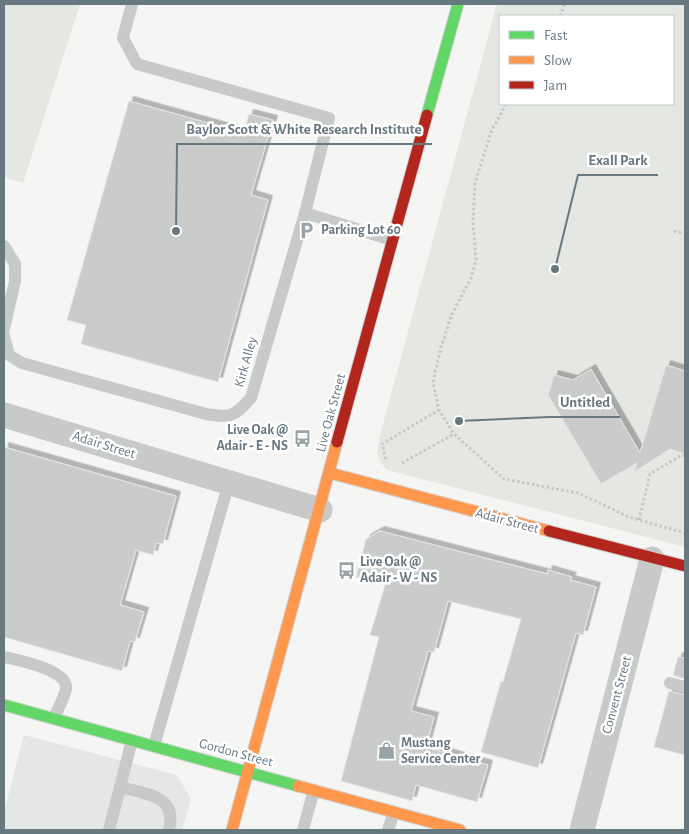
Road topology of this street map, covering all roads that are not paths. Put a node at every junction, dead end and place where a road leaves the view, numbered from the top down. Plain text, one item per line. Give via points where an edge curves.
1 (132, 4) edge
2 (458, 4) edge
3 (305, 213) junction
4 (392, 240) junction
5 (4, 246) edge
6 (4, 329) edge
7 (4, 336) edge
8 (4, 416) edge
9 (330, 473) junction
10 (229, 482) junction
11 (320, 510) junction
12 (652, 559) junction
13 (685, 566) edge
14 (4, 656) edge
15 (670, 683) dead end
16 (685, 687) edge
17 (4, 705) edge
18 (54, 719) junction
19 (132, 740) junction
20 (154, 746) junction
21 (248, 772) junction
22 (120, 787) junction
23 (314, 790) junction
24 (394, 812) junction
25 (445, 828) edge
26 (109, 830) edge
27 (169, 830) edge
28 (232, 830) edge
29 (303, 830) edge
30 (388, 830) edge
31 (460, 830) edge
32 (582, 830) edge

1 - 3 lane via 123,38 137,64 329,118
2 - 4 street, Live Oak Street
3 - 4 lane
3 - 7 lane, Kirk Alley via 251,398 239,411 226,417 22,363 9,356
4 - 9 street, Live Oak Street
5 - 6 lane via 15,264
8 - 10 street, Adair Street
9 - 11 street, Live Oak Street
9 - 12 street, Adair Street
10 - 11 street, Adair Street
10 - 20 lane
11 - 21 street, Live Oak Street
12 - 13 street, Adair Street
12 - 32 street, Convent Street
14 - 18 lane via 55,672 63,679 66,688
15 - 16 lane
17 - 18 street, Gordon Street
18 - 19 street, Gordon Street
19 - 20 street, Gordon Street
19 - 22 lane
20 - 21 street, Gordon Street
21 - 23 street, Gordon Street
21 - 28 street, Live Oak Street
22 - 26 lane
22 - 27 lane via 158,797 168,806 172,819
23 - 24 street, Gordon Street
23 - 29 lane
24 - 25 street, Gordon Street
24 - 30 lane
25 - 31 street, Gordon Street

